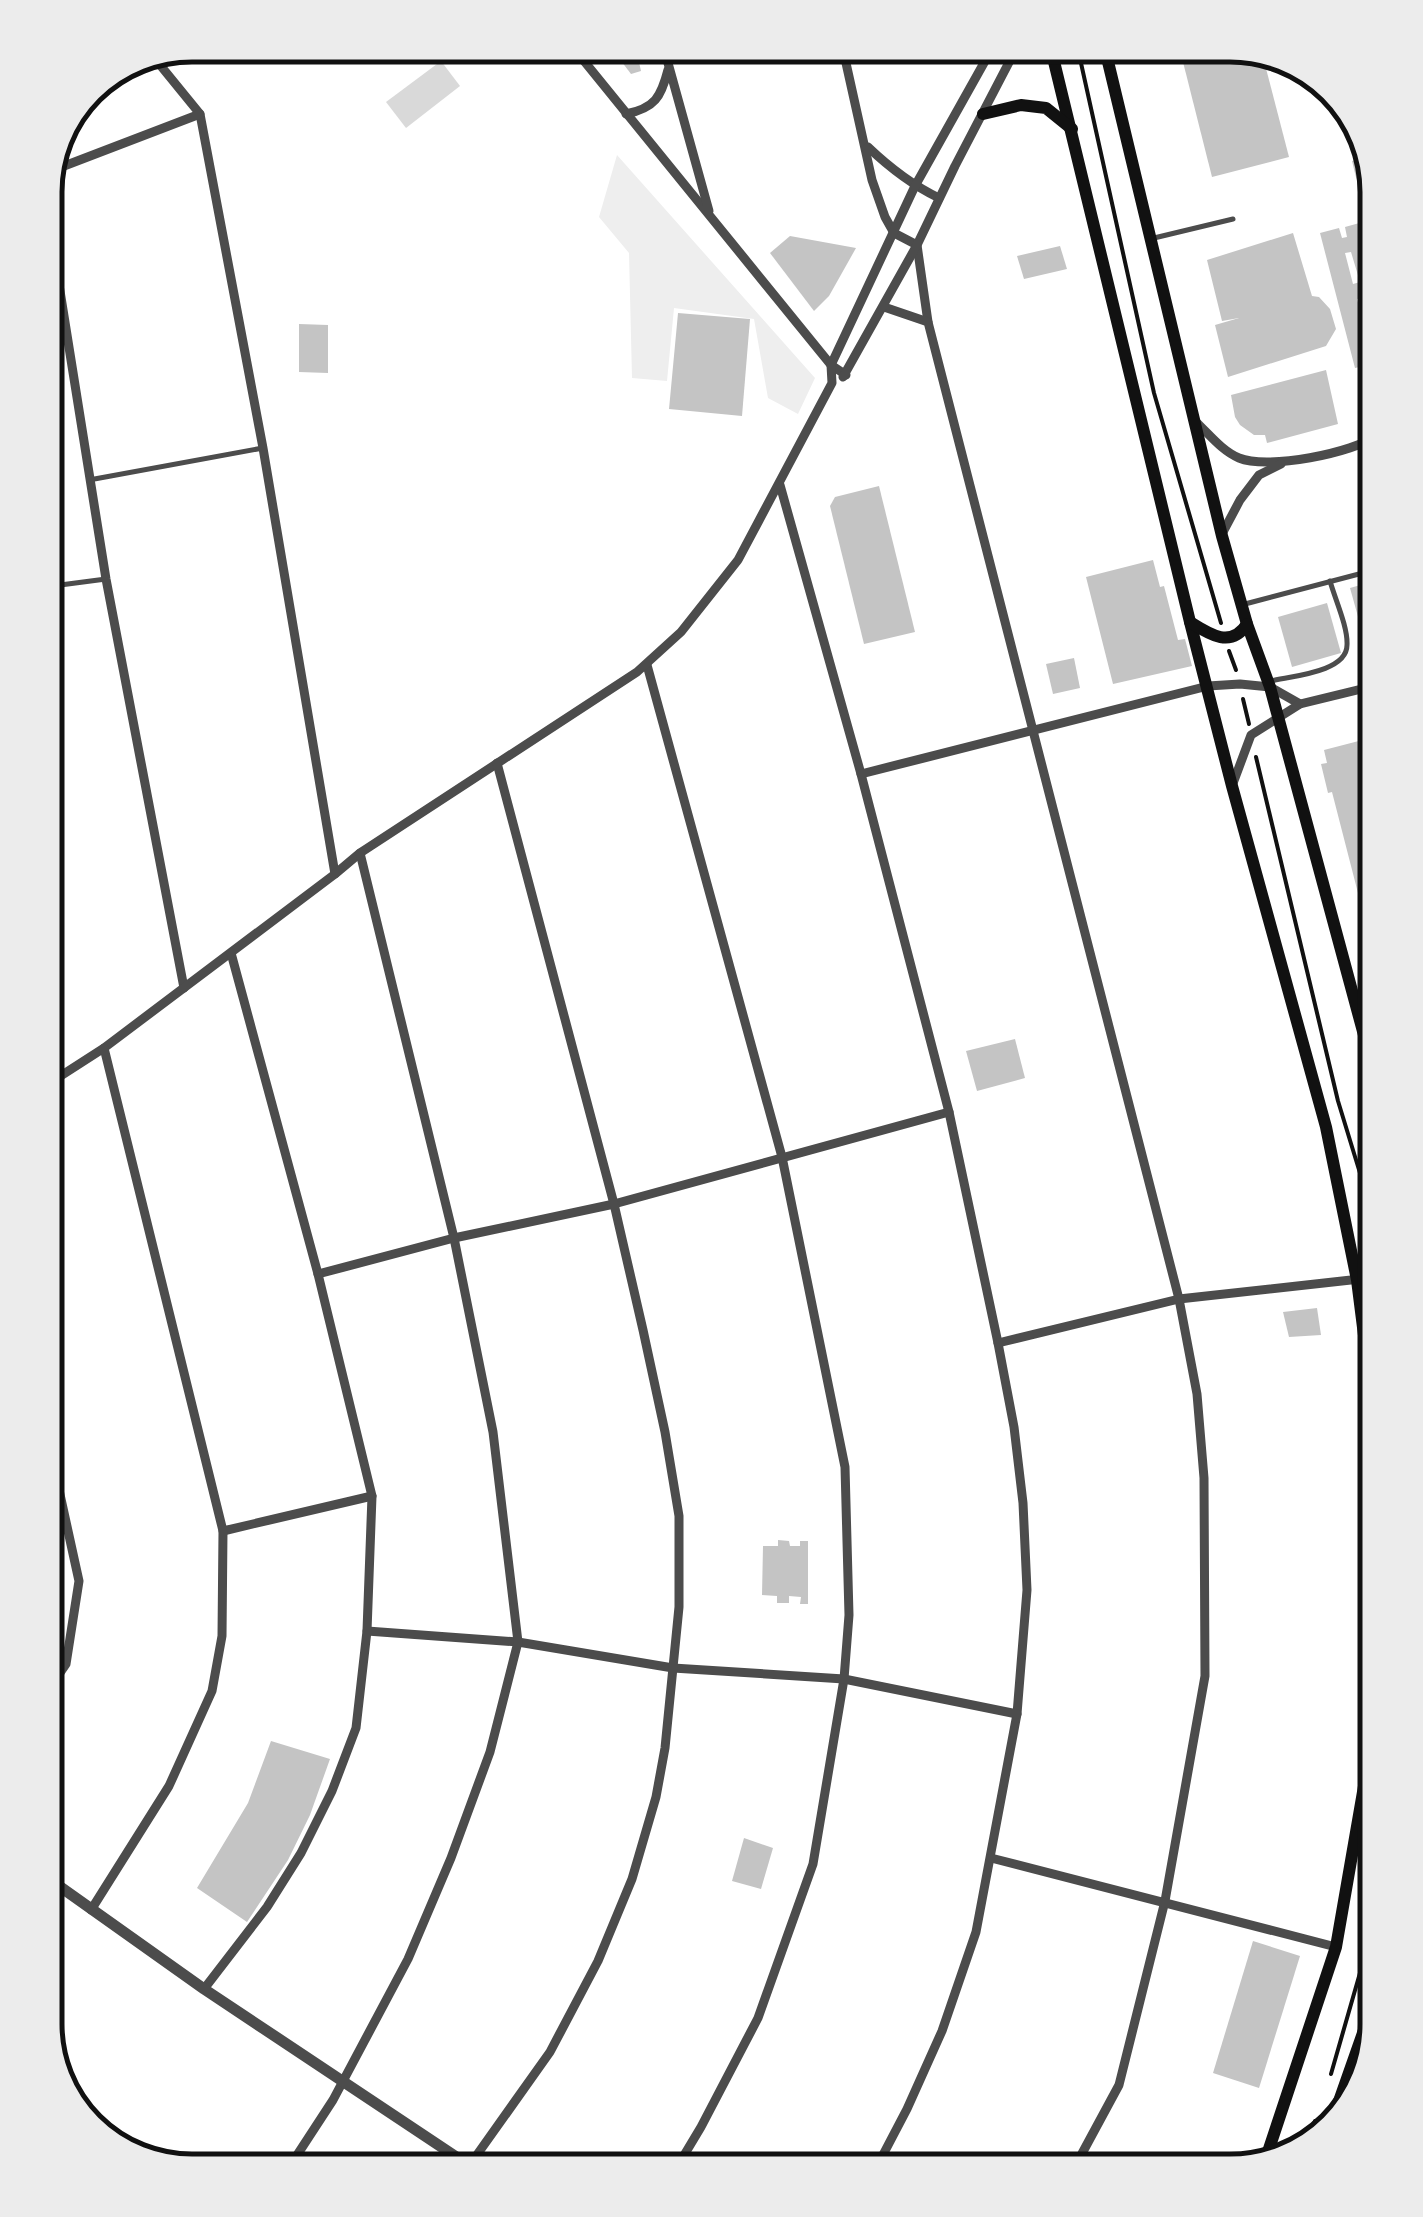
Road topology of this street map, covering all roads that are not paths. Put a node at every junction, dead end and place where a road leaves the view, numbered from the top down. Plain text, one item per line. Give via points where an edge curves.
1 (585, 63) edge
2 (667, 63) edge
3 (846, 63) edge
4 (984, 63) edge
5 (1009, 63) edge
6 (1055, 63) edge
7 (1108, 63) edge
8 (161, 67) edge
9 (668, 67) junction
10 (200, 114) junction
11 (626, 114) junction
12 (983, 114) junction
13 (1072, 129) junction
14 (866, 146) junction
15 (66, 165) edge
16 (915, 186) junction
17 (939, 198) junction
18 (710, 215) junction
19 (1233, 219) dead end
20 (894, 233) junction
21 (1151, 238) junction
22 (917, 245) junction
23 (884, 306) junction
24 (63, 313) edge
25 (928, 322) junction
26 (832, 365) junction
27 (846, 375) junction
28 (832, 384) junction
29 (1194, 420) junction
30 (1360, 445) edge
31 (263, 448) junction
32 (1284, 463) junction
33 (89, 480) junction
34 (780, 485) junction
35 (1222, 536) junction
36 (1360, 574) edge
37 (106, 578) junction
38 (1330, 582) junction
39 (63, 584) edge
40 (1242, 605) junction
41 (1190, 622) junction
42 (1248, 624) junction
43 (647, 665) junction
44 (1269, 684) junction
45 (1208, 686) junction
46 (1360, 689) edge
47 (1300, 704) junction
48 (1278, 718) junction
49 (1035, 732) junction
50 (497, 763) junction
51 (861, 774) junction
52 (1232, 786) junction
53 (360, 853) junction
54 (336, 874) junction
55 (231, 953) junction
56 (184, 988) junction
57 (1360, 1021) edge
58 (104, 1048) junction
59 (63, 1074) edge
60 (948, 1112) junction
61 (782, 1157) junction
62 (614, 1204) junction
63 (454, 1238) junction
64 (318, 1274) junction
65 (1357, 1280) junction
66 (1360, 1280) edge
67 (1179, 1299) junction
68 (1360, 1304) edge
69 (998, 1343) junction
70 (372, 1496) junction
71 (63, 1508) edge
72 (223, 1531) junction
73 (367, 1632) junction
74 (518, 1642) junction
75 (63, 1668) edge
76 (674, 1668) junction
77 (844, 1679) junction
78 (1017, 1714) junction
79 (1360, 1820) edge
80 (992, 1858) junction
81 (63, 1889) edge
82 (1165, 1901) junction
83 (91, 1910) junction
84 (1336, 1947) junction
85 (204, 1990) junction
86 (1358, 2048) edge
87 (342, 2083) junction
88 (1343, 2090) edge
89 (1270, 2148) edge
90 (297, 2154) edge
91 (451, 2154) edge
92 (484, 2154) edge
93 (685, 2154) edge
94 (883, 2154) edge
95 (1082, 2154) edge

1 - 11 street
2 - 9 street
3 - 14 street
4 - 16 street
5 - 12 street
6 - 13 main road
7 - 21 main road
8 - 10 street
9 - 11 street via 654,103
9 - 18 street
10 - 15 street
10 - 31 street
11 - 18 street
12 - 13 main road via 1021,105 1046,108
12 - 17 street
13 - 41 main road
14 - 16 street
14 - 20 street
16 - 17 street
16 - 20 street
17 - 22 street
18 - 26 street
19 - 21 lane
20 - 22 street
20 - 26 street
21 - 29 main road
22 - 23 street
22 - 25 street
23 - 25 street
23 - 27 street
24 - 33 street
25 - 49 street
26 - 27 street
26 - 28 street
27 - 28 street
28 - 34 street
29 - 32 street via 1239,458
29 - 35 main road
30 - 32 street
31 - 33 lane
31 - 54 street
32 - 35 street via 1259,475
33 - 37 street
34 - 43 street via 738,560
34 - 51 street
35 - 40 main road
36 - 38 lane
37 - 39 lane
37 - 56 street
38 - 40 lane
38 - 44 lane via 1345,654 1338,663
40 - 42 main road
41 - 42 main road via 1225,638
41 - 45 main road
42 - 44 main road
43 - 50 street
43 - 61 street
44 - 45 street
44 - 47 street
44 - 48 main road
45 - 49 street
45 - 52 main road
46 - 47 street
47 - 48 street
48 - 52 street via 1251,735
48 - 57 main road
49 - 51 street
49 - 67 street
50 - 53 street
50 - 62 street
51 - 60 street
52 - 65 main road via 1326,1127
53 - 54 street
53 - 63 street
54 - 55 street
55 - 56 street
55 - 64 street
56 - 58 street
58 - 59 street
58 - 72 street
60 - 61 street
60 - 69 street
61 - 62 street
61 - 77 street via 845,1466
62 - 63 street
62 - 76 street via 679,1516
63 - 64 street
63 - 74 street via 493,1432
64 - 70 street
65 - 66 street
65 - 67 street
65 - 68 main road
67 - 69 street
67 - 82 street via 1204,1478 1204,1676
69 - 78 street via 1023,1503 1026,1590
70 - 72 street
70 - 73 street
71 - 75 street via 79,1581
72 - 83 street via 222,1636 212,1692 169,1786
73 - 74 street
73 - 85 street via 356,1728 332,1791 267,1907
74 - 76 street
74 - 87 street via 490,1752 451,1858 408,1959
76 - 77 street
76 - 92 street via 656,1797 632,1879 550,2052
77 - 78 street
77 - 93 street via 813,1864 758,2018
78 - 80 street
79 - 84 main road
80 - 82 street
80 - 94 street via 976,1932 942,2032
81 - 83 street
82 - 84 street
82 - 95 street via 1119,2085
83 - 85 street
84 - 89 main road
85 - 87 street
86 - 88 main road
87 - 90 street
87 - 91 street

